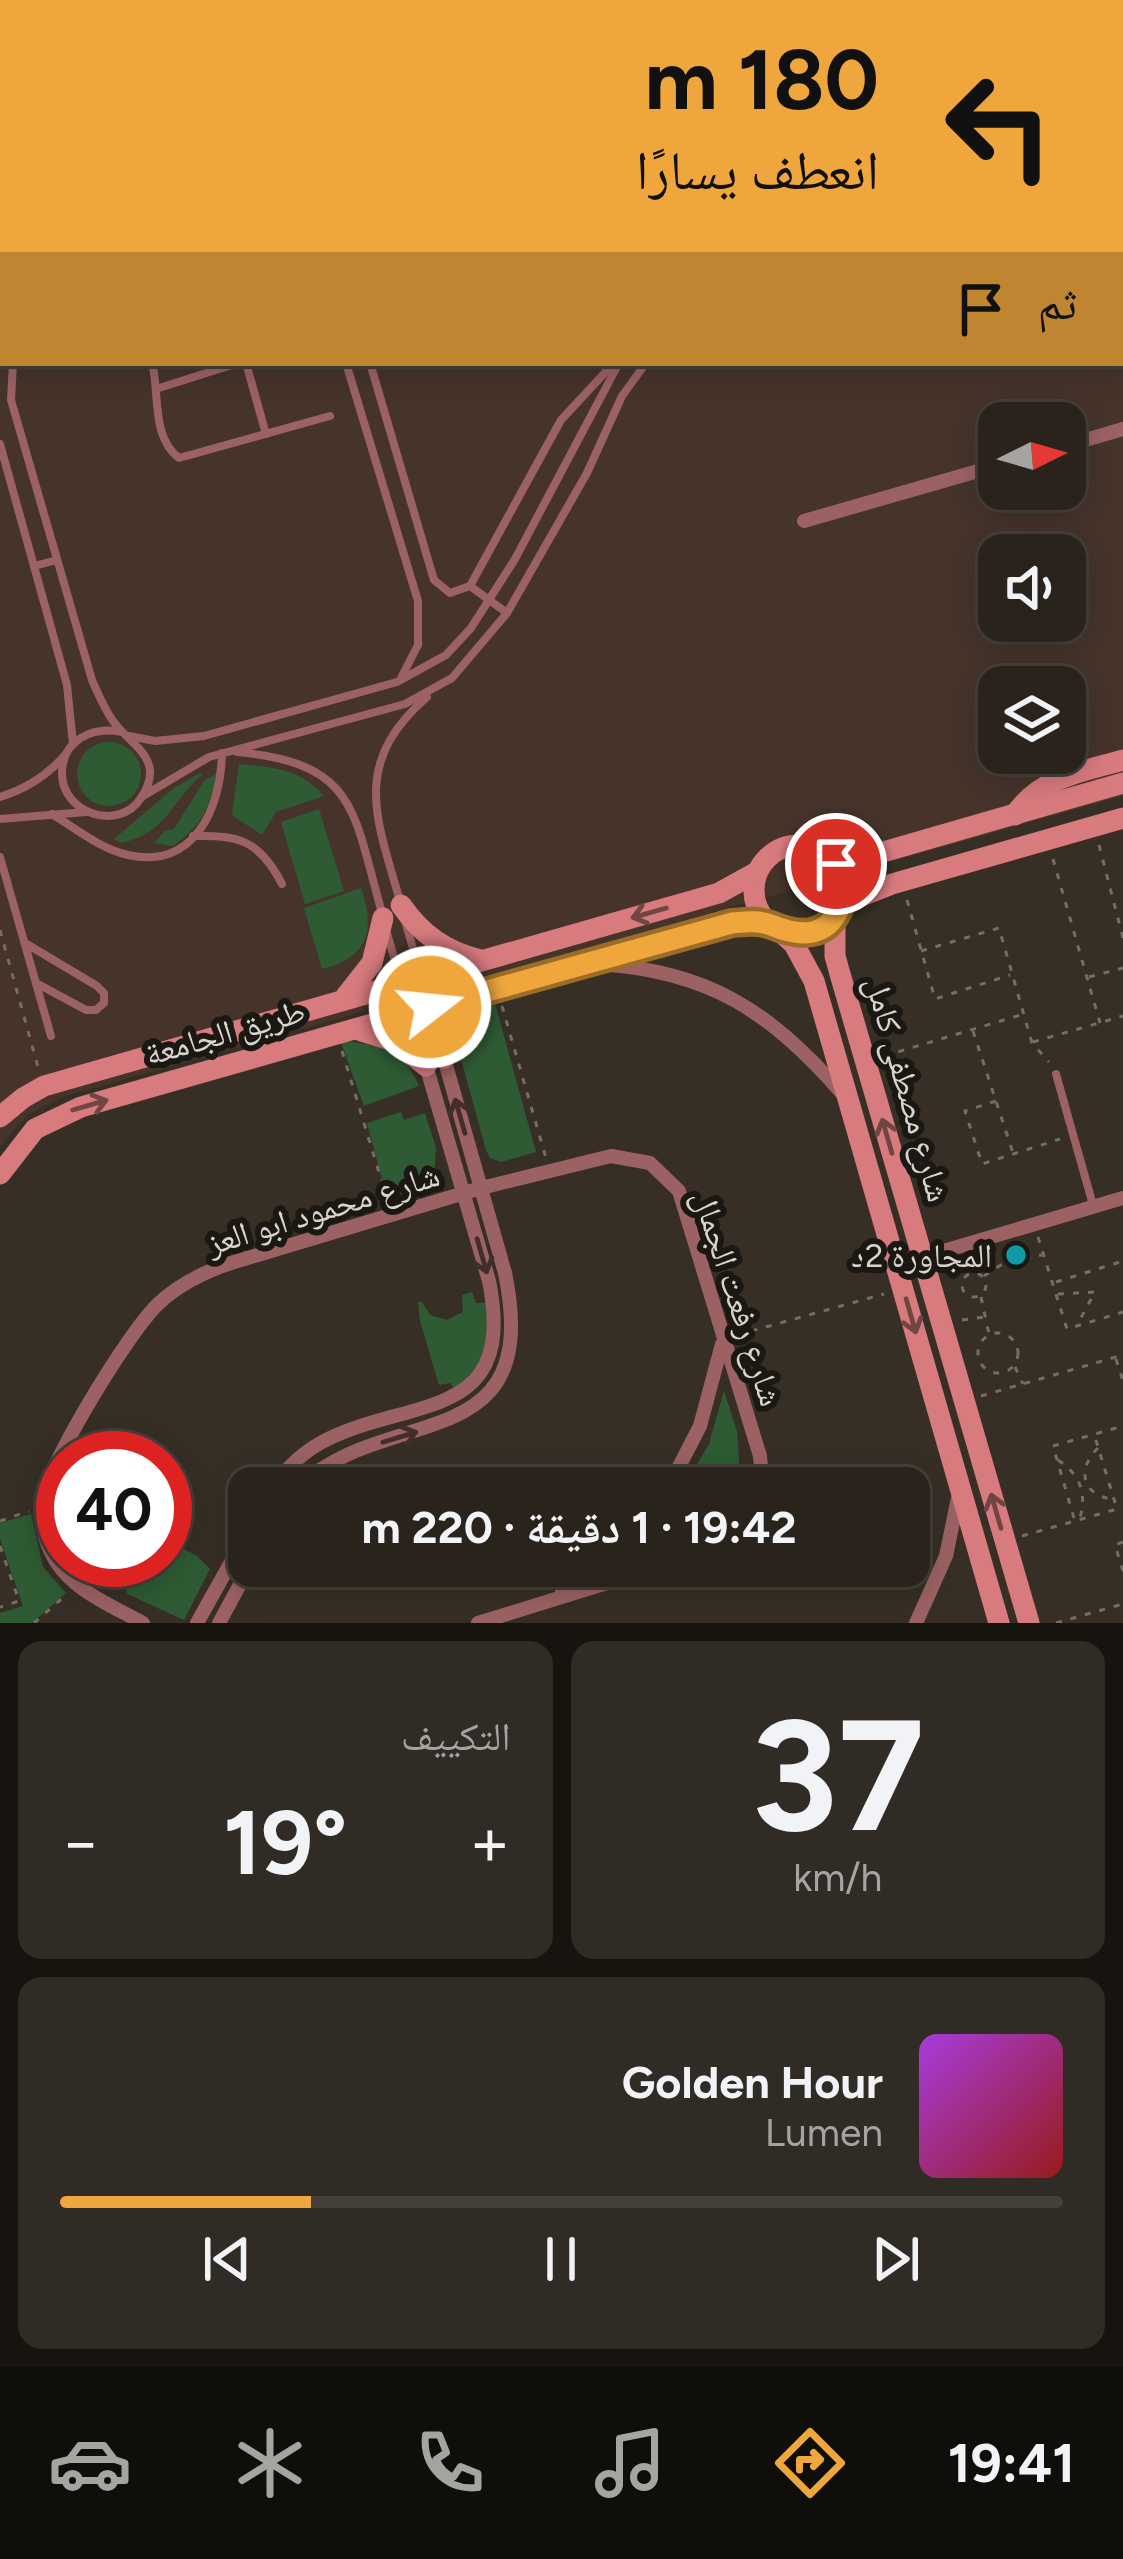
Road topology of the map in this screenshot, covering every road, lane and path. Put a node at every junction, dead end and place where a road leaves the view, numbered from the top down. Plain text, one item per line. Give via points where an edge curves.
1 (13, 366) edge
2 (153, 366) edge
3 (232, 366) edge
4 (243, 366) edge
5 (347, 366) edge
6 (371, 366) edge
7 (614, 366) edge
8 (616, 366) edge
9 (644, 366) edge
10 (159, 388) junction
11 (330, 416) dead end
12 (1123, 430) edge
13 (266, 434) junction
14 (1086, 440) edge
15 (0, 444) edge
16 (978, 471) edge
17 (804, 521) dead end
18 (57, 560) junction
19 (34, 566) junction
20 (470, 586) junction
21 (489, 600) junction
22 (507, 613) junction
23 (397, 682) junction
24 (436, 690) junction
25 (126, 734) junction
26 (71, 747) junction
27 (226, 752) junction
28 (1123, 760) edge
29 (1123, 783) edge
30 (143, 796) junction
31 (0, 797) edge
32 (86, 812) junction
33 (52, 814) junction
34 (1015, 815) junction
35 (1123, 818) edge
36 (0, 819) edge
37 (1094, 826) junction
38 (193, 836) junction
39 (1048, 840) junction
40 (829, 856) junction
41 (0, 857) edge
42 (757, 872) junction
43 (902, 881) junction
44 (282, 884) dead end
45 (1123, 908) edge
46 (838, 910) junction
47 (1116, 910) junction
48 (392, 911) junction
49 (775, 927) junction
50 (0, 930) edge
51 (1123, 938) edge
52 (24, 942) junction
53 (921, 951) junction
54 (481, 960) junction
55 (588, 963) junction
56 (1123, 968) edge
57 (1012, 974) junction
58 (1087, 978) junction
59 (412, 980) junction
60 (36, 983) junction
61 (493, 990) junction
62 (343, 1000) junction
63 (420, 1010) junction
64 (1024, 1014) junction
65 (1122, 1019) edge
66 (1100, 1023) junction
67 (972, 1029) junction
68 (345, 1032) junction
69 (51, 1036) dead end
70 (1032, 1042) junction
71 (866, 1061) junction
72 (435, 1062) junction
73 (1056, 1074) joint
74 (44, 1086) junction
75 (849, 1101) junction
76 (996, 1101) junction
77 (0, 1118) edge
78 (1073, 1135) junction
79 (1014, 1154) junction
80 (550, 1171) junction
81 (0, 1174) edge
82 (481, 1188) junction
83 (464, 1194) junction
84 (1123, 1198) edge
85 (1094, 1207) junction
86 (392, 1215) junction
87 (1034, 1224) junction
88 (1044, 1255) junction
89 (922, 1257) junction
90 (1123, 1262) edge
91 (896, 1265) junction
92 (982, 1277) junction
93 (1053, 1283) junction
94 (903, 1288) junction
95 (981, 1295) junction
96 (1056, 1295) junction
97 (1123, 1312) edge
98 (983, 1317) junction
99 (940, 1318) junction
100 (1075, 1327) junction
101 (989, 1335) junction
102 (723, 1339) junction
103 (1123, 1355) edge
104 (1116, 1357) junction
105 (1015, 1365) junction
106 (1123, 1381) edge
107 (1023, 1384) junction
108 (964, 1401) junction
109 (1123, 1426) edge
110 (76, 1431) edge
111 (1094, 1434) junction
112 (1098, 1448) junction
113 (1057, 1460) junction
114 (293, 1467) edge
115 (328, 1467) edge
116 (679, 1467) edge
117 (761, 1467) edge
118 (960, 1487) junction
119 (1114, 1499) junction
120 (36, 1509) edge
121 (0, 1521) edge
122 (1077, 1521) junction
123 (1005, 1540) junction
124 (1123, 1543) edge
125 (0, 1546) edge
126 (228, 1568) edge
127 (1123, 1570) edge
128 (76, 1587) edge
129 (79, 1587) edge
130 (239, 1587) edge
131 (569, 1587) edge
132 (590, 1587) edge
133 (556, 1597) junction
134 (1123, 1604) edge
135 (0, 1607) edge
136 (34, 1623) edge
137 (143, 1623) edge
138 (197, 1623) edge
139 (219, 1623) edge
140 (478, 1623) edge
141 (916, 1623) edge
142 (1000, 1623) edge
143 (1029, 1623) edge
144 (1056, 1623) edge

1 - 18 lane via 11,400
2 - 10 lane
3 - 10 lane
4 - 13 lane
5 - 23 lane via 420,615 413,659
6 - 20 lane via 434,580 450,593
7 - 20 lane via 560,421
8 - 21 lane
9 - 22 lane
10 - 13 lane via 157,420 179,458
11 - 13 lane
12 - 14 street
15 - 19 lane
16 - 17 street
18 - 19 lane
18 - 25 lane via 92,680
19 - 26 lane via 67,686
20 - 21 lane
21 - 22 lane
21 - 23 lane via 446,655
22 - 24 lane
23 - 25 lane via 204,736 154,741
24 - 27 lane
24 - 48 lane via 398,726 375,778
25 - 26 lane via 95,730
25 - 30 lane via 149,770
26 - 31 lane via 42,777
26 - 32 lane via 64,784
27 - 30 lane
27 - 38 lane via 215,807
27 - 48 lane via 302,762 334,786
28 - 34 street via 1049,782
29 - 34 street
30 - 32 lane via 113,816
32 - 33 lane
33 - 36 lane
33 - 38 lane via 124,854 161,855
34 - 40 street via 883,852
35 - 37 street
37 - 39 street
37 - 47 path
38 - 44 lane via 247,841
39 - 43 street
39 - 58 path
40 - 42 street via 787,846
40 - 46 street via 841,873
41 - 52 lane
42 - 49 street via 755,901
42 -> 54 street, طريق الجامعة via 718,893
43 - 46 street
43 - 53 path
45 - 47 path
46 - 49 street via 826,926 803,934
46 - 71 street, شارع مصطفى كامل via 835,956
47 - 51 path
48 - 54 street via 461,956
48 - 59 lane
48 - 59 lane
48 - 62 street via 372,963
49 - 55 street, طريق الجامعة via 712,927
49 - 75 street, شارع مصطفى كامل via 814,981
50 - 74 path
52 - 60 lane
52 - 60 lane via 97,986 104,1003 86,1010
53 - 57 path via 998,928
53 - 57 path via 934,999
54 - 59 street, طريق الجامعة
55 - 61 street, طريق الجامعة
55 - 75 street via 674,975 735,1000 790,1036
56 - 58 path
57 - 64 path
58 - 66 path
59 - 62 street, طريق الجامعة
59 - 63 street
60 - 69 lane
61 - 63 street, طريق الجامعة
61 - 72 street via 466,1013
61 - 80 path
62 - 74 street, طريق الجامعة
63 - 68 street, طريق الجامعة
63 - 72 street
64 - 67 path
64 - 70 path
65 - 66 path
66 - 70 path
67 - 71 path
67 - 76 path
68 - 72 street via 394,1041
81 -> 68 street, طريق الجامعة via 23,1141 65,1112
68 - 86 path
70 - 73 path
89 -> 71 street, شارع مصطفى كامل
82 -> 72 street
72 - 83 street
73 - 78 lane
74 - 77 street, طريق الجامعة
75 - 91 street, شارع مصطفى كامل
76 - 79 path
76 - 79 path via 965,1111 982,1164
78 - 79 path
78 - 85 lane
80 - 82 street, شارع رفعت الجمال
80 - 102 street, شارع رفعت الجمال via 611,1156 650,1163 666,1175 686,1210
82 - 83 street, شارع محمود ابو العز
115 -> 82 street via 458,1418 496,1382 513,1315
83 - 86 street, شارع محمود ابو العز
83 -> 114 street via 494,1306 485,1364 442,1404 346,1432
84 - 85 street
85 - 87 street
86 - 110 street, شارع محمود ابو العز via 211,1270 158,1304
87 - 88 path
87 - 89 street
88 - 92 path via 1007,1261
88 - 93 path
89 - 91 street
89 - 99 street, شارع مصطفى كامل
90 - 93 path
91 - 94 street, شارع مصطفى كامل
92 - 95 path
92 - 95 path via 962,1284 971,1297
93 - 96 path
94 - 102 path
94 -> 118 street, شارع مصطفى كامل
95 - 98 path
96 - 100 path via 1067,1329
96 - 100 path via 1095,1292
97 - 100 path
98 - 99 path
98 - 101 path
99 - 108 street, شارع مصطفى كامل
101 - 105 path via 1016,1342
101 - 105 path via 979,1349 983,1366 999,1373
102 - 116 street via 700,1426
102 - 117 street, شارع رفعت الجمال
103 - 104 path
104 - 106 path
104 - 107 path
105 - 107 path
107 - 108 path
123 -> 108 street, شارع مصطفى كامل
109 - 111 path
111 - 112 path
111 - 113 path via 1053,1446
112 - 119 path
112 - 119 path via 1083,1473 1099,1497
113 - 122 path
113 - 122 path via 1082,1484
118 - 141 street via 946,1556
118 - 142 street, شارع مصطفى كامل
119 - 122 path via 1117,1509
120 - 121 path
122 - 123 path
123 - 143 street, شارع مصطفى كامل
124 - 127 path via 1115,1545
125 - 135 path via 19,1601
126 - 138 street
128 - 136 path
129 - 137 street
130 - 139 street
131 - 133 street
132 - 133 street
133 - 140 street
134 - 144 path

